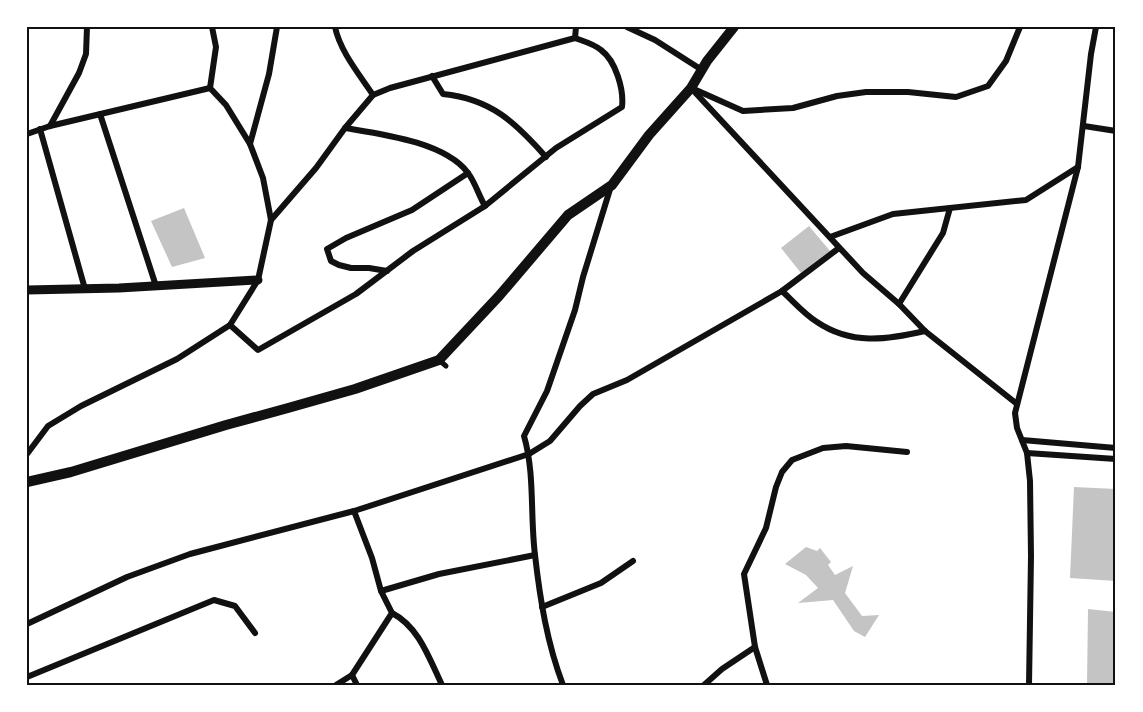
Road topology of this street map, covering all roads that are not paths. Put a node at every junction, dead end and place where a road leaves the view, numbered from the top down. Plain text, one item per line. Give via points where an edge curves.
1 (87, 27) edge
2 (213, 27) edge
3 (277, 27) edge
4 (334, 27) edge
5 (576, 27) edge
6 (627, 27) edge
7 (1020, 27) edge
8 (1096, 27) edge
9 (730, 28) edge
10 (575, 38) junction
11 (703, 71) junction
12 (432, 76) junction
13 (210, 88) junction
14 (691, 88) junction
15 (373, 95) junction
16 (100, 114) junction
17 (50, 126) junction
18 (1084, 126) junction
19 (345, 128) junction
20 (40, 129) junction
21 (1116, 131) edge
22 (27, 134) edge
23 (250, 144) junction
24 (546, 158) junction
25 (1078, 166) junction
26 (468, 173) junction
27 (612, 185) junction
28 (485, 206) junction
29 (950, 208) junction
30 (271, 220) junction
31 (830, 237) junction
32 (839, 248) junction
33 (387, 271) junction
34 (258, 280) junction
35 (156, 286) junction
36 (85, 289) junction
37 (27, 290) edge
38 (782, 291) junction
39 (899, 304) junction
40 (231, 325) junction
41 (925, 331) junction
42 (1017, 404) junction
43 (1022, 440) junction
44 (1116, 448) edge
45 (907, 452) dead end
46 (1027, 453) junction
47 (27, 454) edge
48 (529, 454) junction
49 (1116, 459) edge
50 (27, 482) edge
51 (354, 511) junction
52 (535, 555) junction
53 (633, 561) dead end
54 (381, 591) junction
55 (542, 607) junction
56 (392, 613) junction
57 (27, 624) edge
58 (255, 633) dead end
59 (755, 647) junction
60 (352, 675) junction
61 (27, 676) edge
62 (336, 685) edge
63 (357, 685) edge
64 (442, 685) edge
65 (563, 685) edge
66 (704, 685) edge
67 (767, 685) edge
68 (1029, 685) edge

1 - 17 street via 86,54 79,73
2 - 13 street via 216,47
3 - 23 street
4 - 15 street
5 - 10 street
6 - 11 street
7 - 14 street via 1006,61 988,86 956,97 866,92 793,108 743,111
8 - 18 street
9 - 11 main road
10 - 12 street
10 - 24 street via 600,49 610,59 619,81 622,107
11 - 14 main road
12 - 15 street
12 - 24 street via 443,94 464,96 510,119
13 - 16 street
13 - 23 street via 226,105
14 - 27 main road
14 - 31 street
15 - 19 street
16 - 17 street
16 - 35 street
17 - 20 street
18 - 21 street
18 - 25 street
19 - 26 street via 420,143 447,156
19 - 30 street
20 - 22 street
20 - 36 street
23 - 30 street via 263,178
24 - 28 street
25 - 29 street via 1026,200
25 - 42 street
26 - 28 street
26 - 33 street via 412,210 327,249 331,261 339,265
27 - 48 street via 548,391 524,436
27 - 50 main road via 568,215 442,363
28 - 33 street
29 - 31 street via 893,214
29 - 39 street via 943,233
30 - 34 street
31 - 32 street
32 - 38 street
32 - 39 street
33 - 40 street via 356,294 258,350
34 - 35 street
34 - 40 street
35 - 36 street
36 - 37 street
38 - 41 street via 815,321 842,336 886,339
38 - 48 street via 627,380 593,394 550,441
39 - 41 street
40 - 47 street via 177,359 48,426
41 - 42 street
42 - 43 street via 1017,428
43 - 44 street
43 - 46 street
45 - 59 street via 823,447 792,460 782,472 766,528 744,574
46 - 49 street
46 - 68 street via 1031,556
48 - 51 street
48 - 52 street
51 - 54 street
51 - 57 street via 190,555 127,577
52 - 54 street via 439,574
52 - 55 street
53 - 55 street via 601,583
54 - 56 street
55 - 65 street
56 - 60 street
56 - 64 street via 404,619 418,637
58 - 61 street via 235,606 214,600
59 - 66 street
59 - 67 street
60 - 62 street
60 - 63 street

